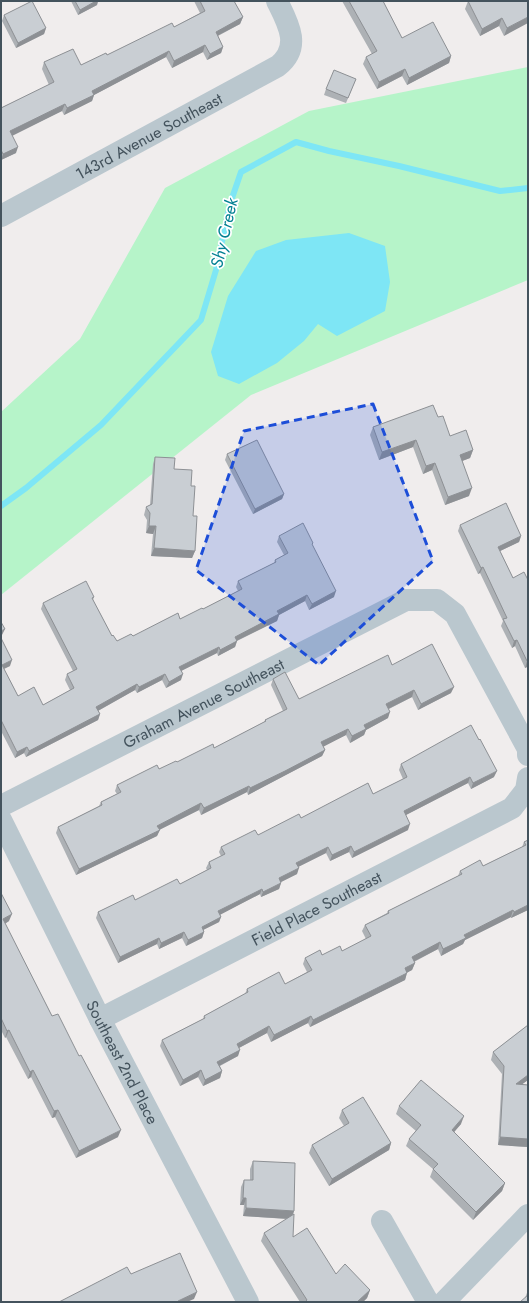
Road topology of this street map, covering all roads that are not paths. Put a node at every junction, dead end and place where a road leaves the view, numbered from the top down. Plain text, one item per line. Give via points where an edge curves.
1 (277, 1) edge
2 (1, 216) edge
3 (528, 755) edge
4 (527, 784) edge
5 (1, 806) edge
6 (1, 820) edge
7 (100, 1019) junction
8 (528, 1215) edge
9 (382, 1221) dead end
10 (248, 1302) edge
11 (428, 1302) edge
12 (444, 1302) edge

1 - 2 street, 143rd Avenue Southeast via 291,28 291,51 278,66
3 - 5 street, Graham Avenue Southeast via 528,749 455,614 437,600 406,600
4 - 7 street, Field Place Southeast via 512,808
6 - 7 street, Southeast 2nd Place
7 - 10 street, Southeast 2nd Place
8 - 12 street
9 - 11 street

